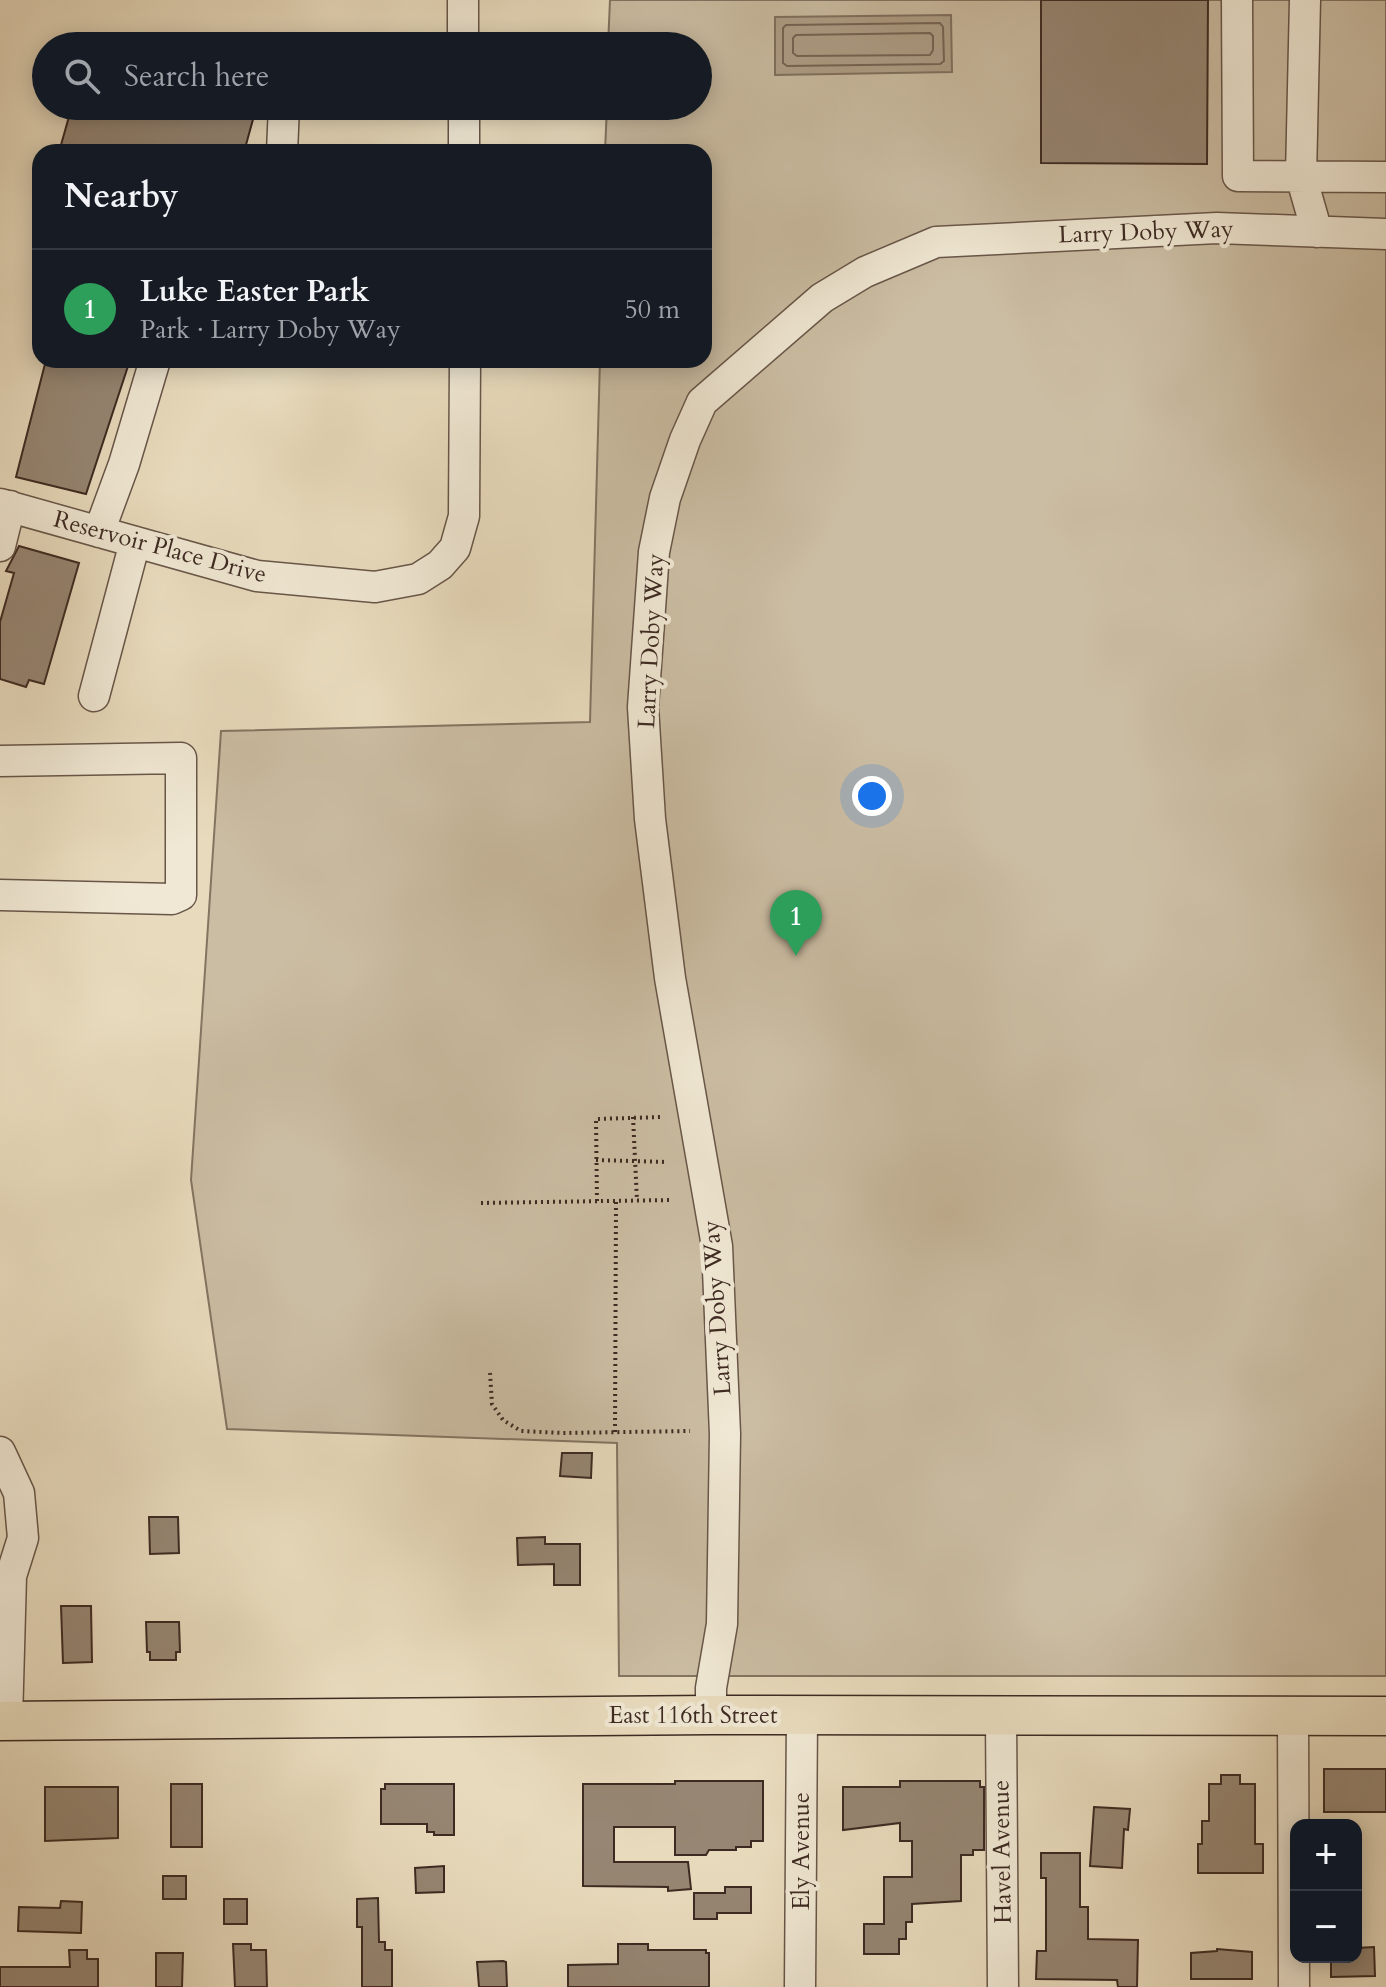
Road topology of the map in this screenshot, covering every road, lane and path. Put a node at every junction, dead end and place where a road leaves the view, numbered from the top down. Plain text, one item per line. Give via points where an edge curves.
1 (463, 0) edge
2 (1237, 0) edge
3 (1305, 0) edge
4 (463, 32) edge
5 (283, 120) edge
6 (464, 120) edge
7 (282, 144) edge
8 (464, 144) edge
9 (1301, 176) junction
10 (1386, 177) edge
11 (1317, 232) junction
12 (1386, 234) edge
13 (153, 368) edge
14 (465, 368) edge
15 (5, 505) edge
16 (118, 537) junction
17 (0, 546) edge
18 (94, 696) dead end
19 (0, 761) edge
20 (0, 895) edge
21 (633, 1117) junction
22 (661, 1117) dead end
23 (596, 1160) junction
24 (635, 1161) junction
25 (667, 1162) dead end
26 (671, 1200) dead end
27 (597, 1201) junction
28 (616, 1201) junction
29 (637, 1201) junction
30 (481, 1203) dead end
31 (490, 1373) dead end
32 (690, 1431) dead end
33 (615, 1432) junction
34 (0, 1452) edge
35 (711, 1715) junction
36 (802, 1715) junction
37 (1293, 1715) junction
38 (1386, 1716) edge
39 (1001, 1717) junction
40 (3, 1721) edge
41 (800, 1987) edge
42 (1003, 1987) edge
43 (1294, 1987) edge

1 - 4 street
2 - 9 street via 1238,176
3 - 9 street
5 - 7 street
6 - 8 street
9 - 10 street
9 - 11 street
11 - 12 street, Larry Doby Way
11 - 35 street, Larry Doby Way via 1217,228 936,242 865,272 822,298 702,402 685,440 654,552 643,707 650,819 670,978 717,1246 725,1434 722,1624
13 - 16 street via 124,464
14 - 16 street, Reservoir Place Drive via 464,516 455,548 418,579 375,587 257,576
15 - 16 street, Reservoir Place Drive
15 - 17 street
16 - 18 street
19 - 20 street via 181,758 181,895
21 - 22 path
21 - 23 path via 596,1119
21 - 24 path
23 - 24 path
23 - 27 path
24 - 25 path
24 - 29 path
26 - 29 path
27 - 28 path
27 - 30 path
28 - 29 path
28 - 33 path
31 - 33 path via 492,1404 503,1420 521,1431
32 - 33 path
34 - 40 street via 19,1493 23,1538 11,1576
35 - 36 main road, East 116th Street
35 - 40 main road, East 116th Street
36 - 39 main road, East 116th Street
36 - 41 street, Ely Avenue
37 - 38 main road, East 116th Street
37 - 39 main road, East 116th Street
37 - 43 street
39 - 42 street, Havel Avenue

